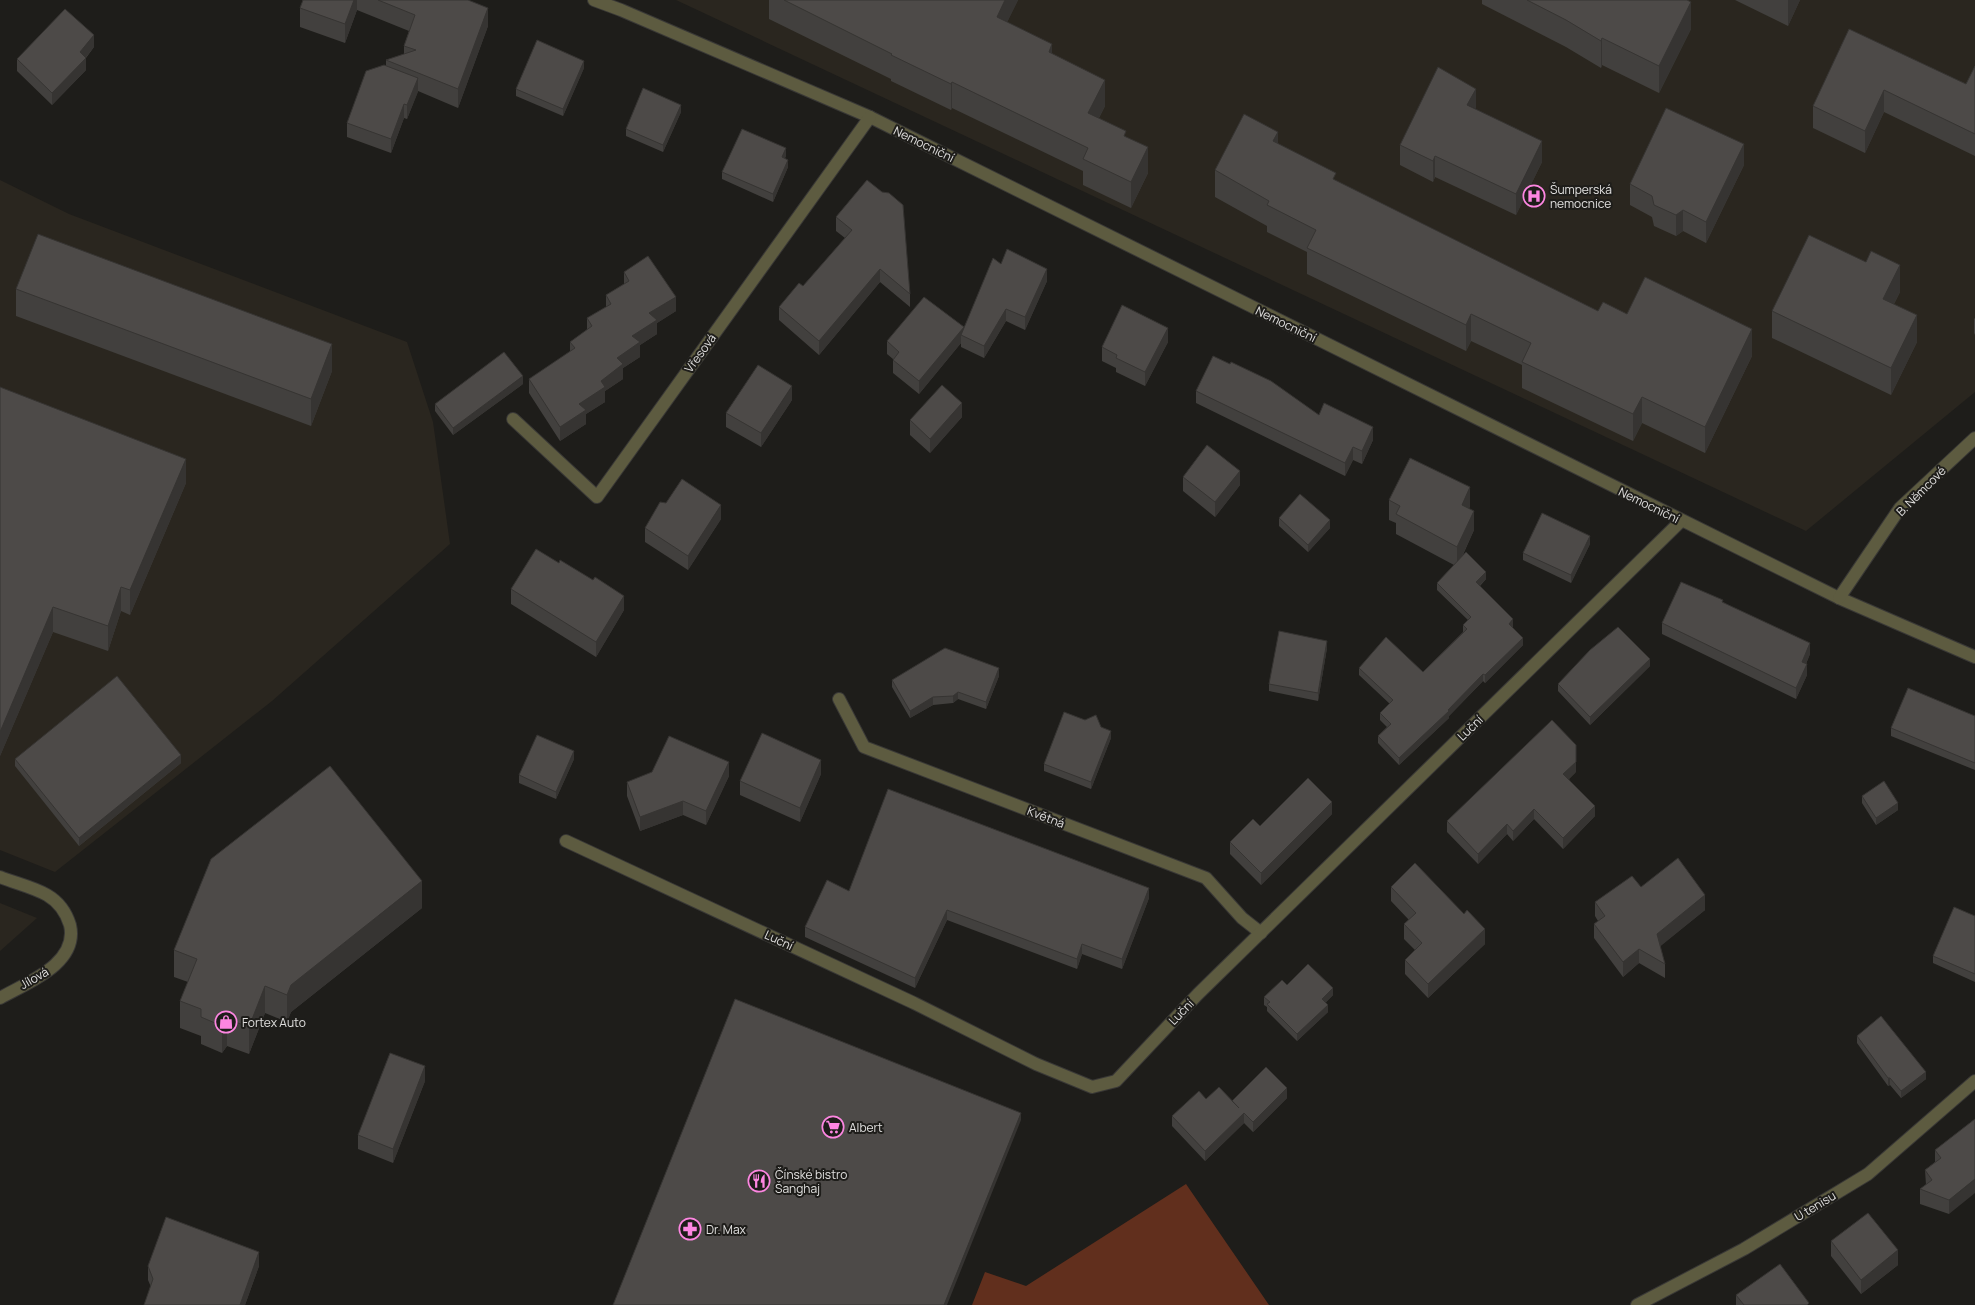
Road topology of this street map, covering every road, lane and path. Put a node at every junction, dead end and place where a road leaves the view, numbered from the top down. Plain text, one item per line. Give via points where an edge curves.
1 (594, 0) edge
2 (870, 117) junction
3 (513, 419) dead end
4 (1975, 438) edge
5 (1681, 521) junction
6 (1839, 598) junction
7 (1975, 656) edge
8 (840, 699) dead end
9 (566, 841) dead end
10 (0, 876) edge
11 (1261, 933) junction
12 (0, 998) edge
13 (1975, 1081) edge
14 (1637, 1305) edge

1 - 2 street, Nemocniční
2 - 3 street, Vřesová via 597,496
2 - 5 street, Nemocniční
4 - 6 street, B. Němcové via 1900,508
5 - 6 street, Nemocniční
5 - 11 street, Luční
6 - 7 street, Nemocniční
8 - 11 street, Květná via 864,748 1206,878 1242,918
9 - 11 street, Luční via 906,999 1036,1064 1092,1087 1116,1080
10 - 12 street, Jílová via 47,895 61,906 71,930 68,947 58,963
13 - 14 street, U tenisu via 1868,1174 1744,1249

